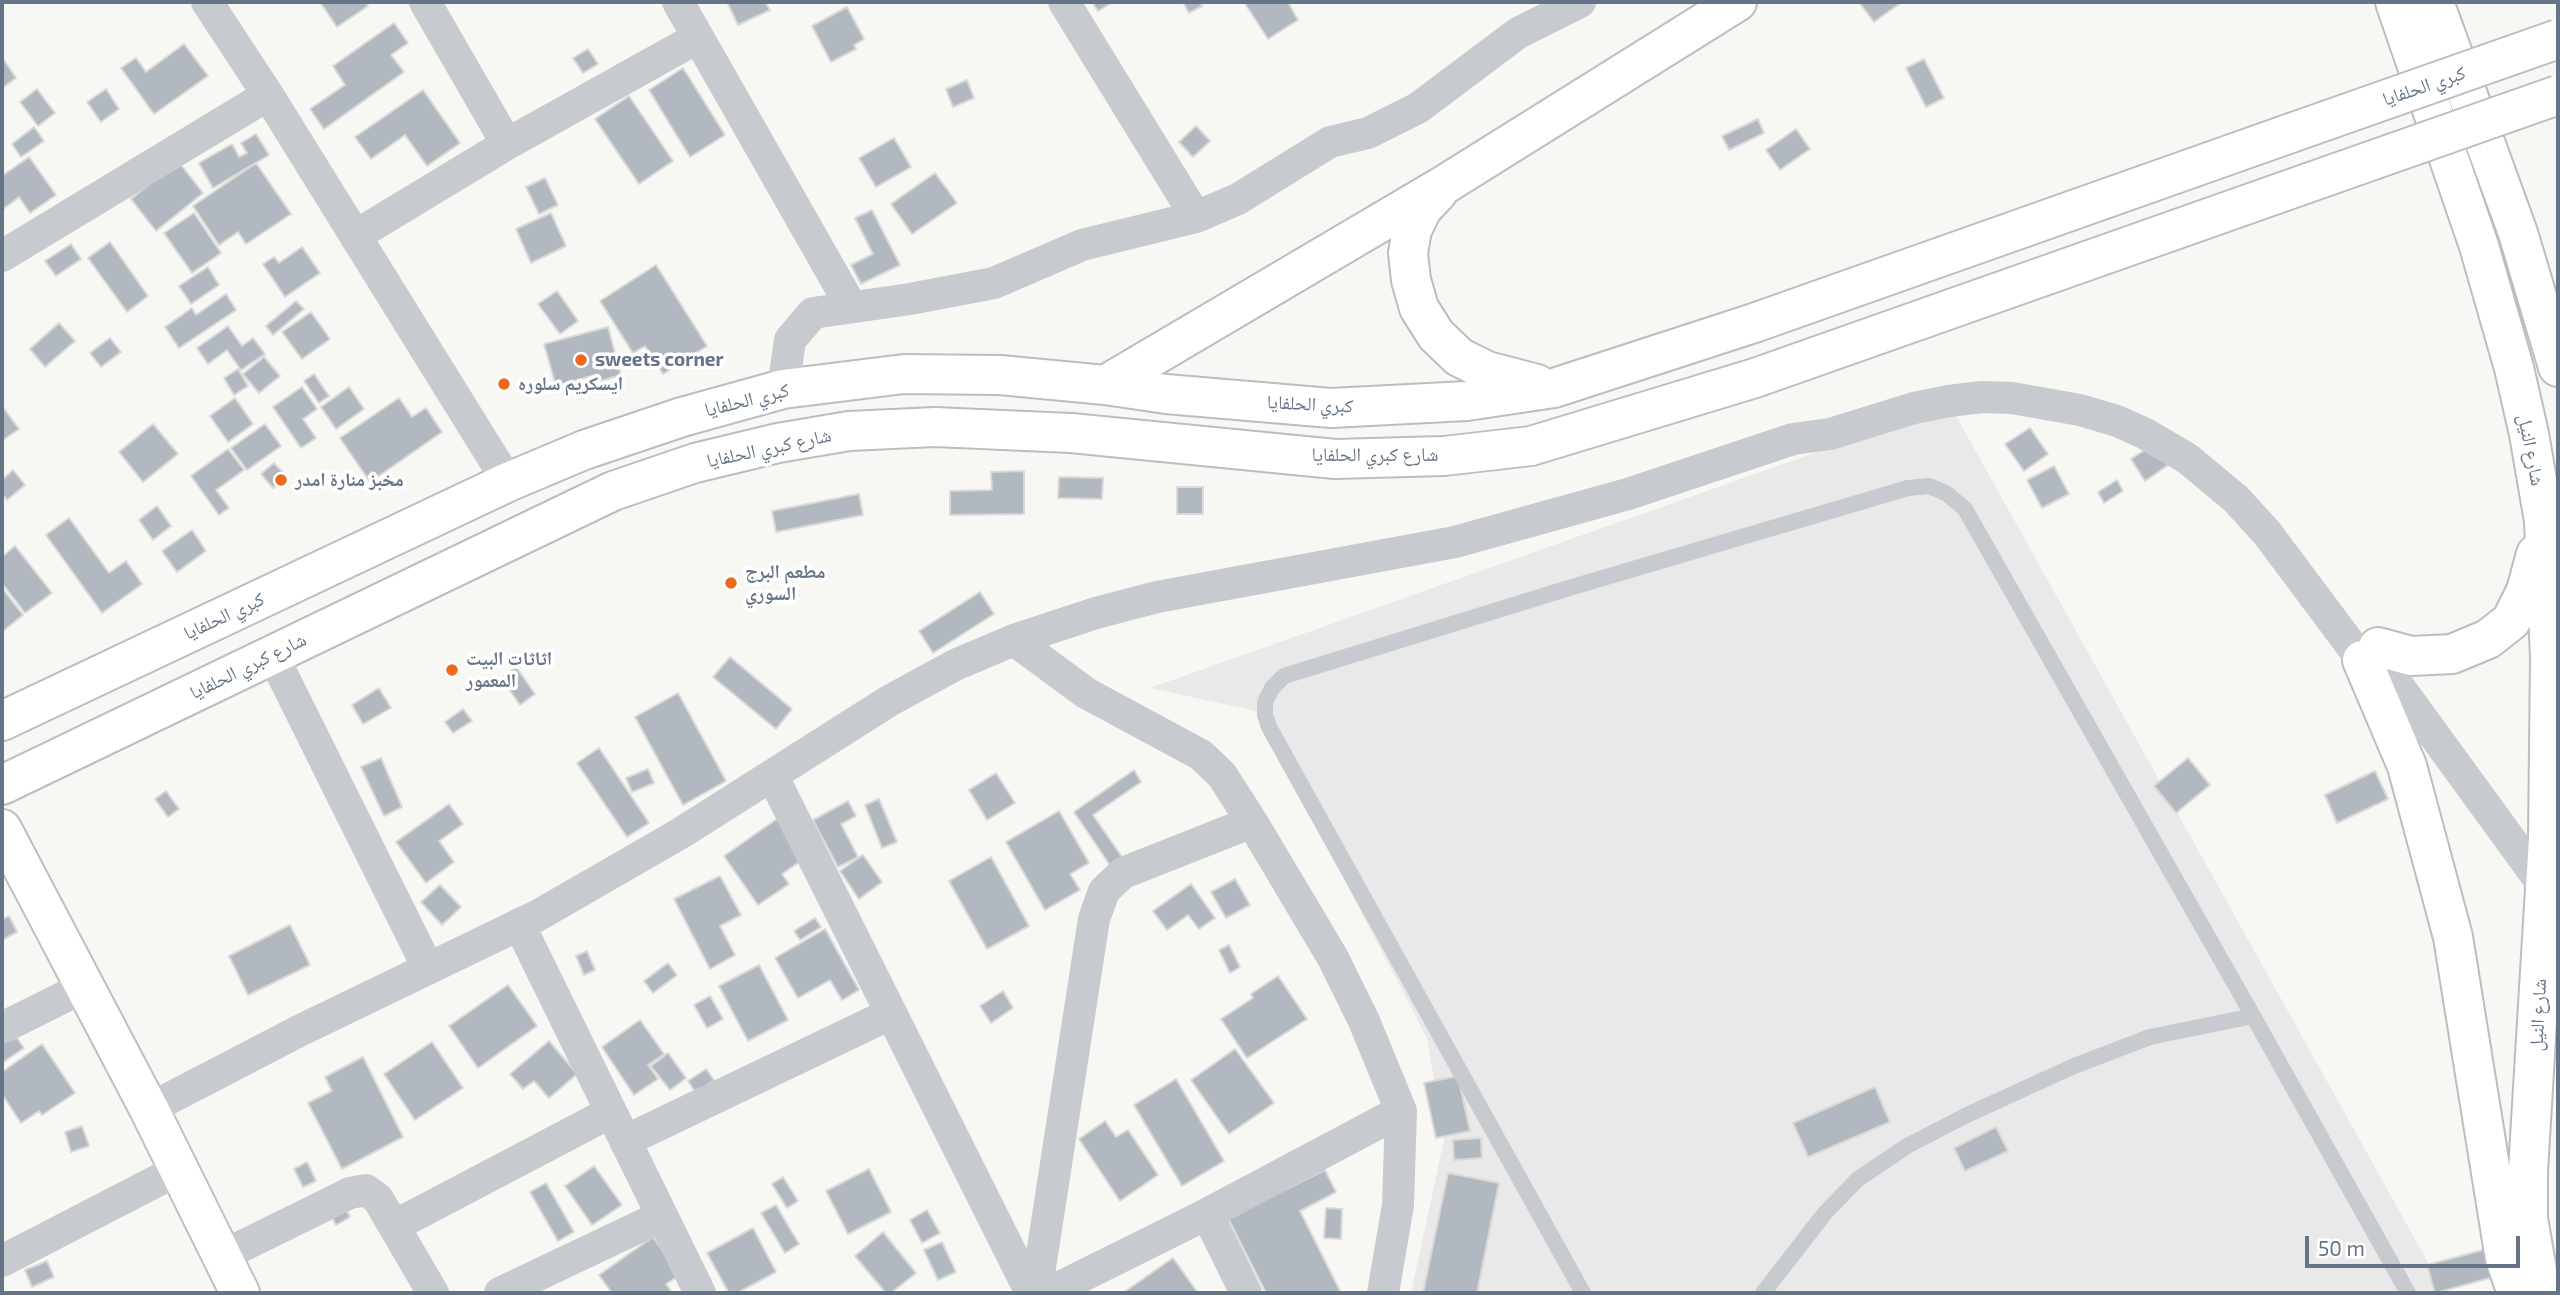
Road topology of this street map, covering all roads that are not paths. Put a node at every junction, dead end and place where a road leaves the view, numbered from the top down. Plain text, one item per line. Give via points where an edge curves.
1 (207, 2) edge
2 (425, 2) edge
3 (678, 2) edge
4 (1064, 2) edge
5 (1580, 2) edge
6 (1737, 2) edge
7 (2395, 2) edge
8 (2434, 2) edge
9 (697, 38) junction
10 (2558, 39) edge
11 (268, 95) junction
12 (2558, 95) edge
13 (508, 144) junction
14 (1444, 186) junction
15 (1196, 217) junction
16 (355, 236) junction
17 (2, 256) edge
18 (852, 306) junction
19 (2558, 367) edge
20 (1105, 385) junction
21 (1554, 388) junction
22 (783, 389) junction
23 (508, 482) junction
24 (2544, 521) junction
25 (1014, 640) junction
26 (272, 654) junction
27 (2378, 662) junction
28 (2, 721) edge
29 (773, 777) junction
30 (2, 785) edge
31 (1252, 822) junction
32 (2, 829) edge
33 (2552, 896) edge
34 (519, 925) junction
35 (428, 968) junction
36 (84, 987) junction
37 (890, 1014) junction
38 (2253, 1016) junction
39 (2, 1028) edge
40 (149, 1109) junction
41 (1401, 1111) junction
42 (611, 1112) junction
43 (625, 1141) junction
44 (178, 1170) junction
45 (1207, 1214) junction
46 (662, 1216) junction
47 (394, 1226) junction
48 (222, 1256) junction
49 (2, 1261) edge
50 (240, 1293) edge
51 (433, 1293) edge
52 (500, 1293) edge
53 (700, 1293) edge
54 (1034, 1293) edge
55 (1048, 1293) edge
56 (1246, 1293) edge
57 (1383, 1293) edge
58 (1583, 1293) edge
59 (1763, 1293) edge
60 (2408, 1293) edge
61 (2517, 1293) edge
62 (2541, 1293) edge

1 - 11 street
2 - 13 street
3 - 9 street
4 - 15 street
5 - 15 street via 1518,33 1418,108 1368,133 1330,142 1238,199
6 - 14 main road
7 - 24 main road, شارع النيل via 2479,246 2511,356
8 - 19 main road via 2518,233
9 - 13 street
9 - 18 street
10 - 21 main road, كبري الحلفايا, bridge via 1754,323
11 - 16 street
11 - 17 street
12 - 26 main road, شارع كبري الحلفايا, bridge via 1755,378 1518,447 1444,456 1335,459 1071,433 934,427 849,431 707,460 612,491
13 - 16 street
14 - 20 main road
14 - 21 main road via 1422,209 1412,230 1408,253 1419,308 1436,335 1459,357 1487,371
15 - 18 street via 1082,245 994,282
16 - 23 street
18 - 22 street via 813,313 790,340
20 - 21 main road, كبري الحلفايا via 1331,408 1467,401
20 - 22 main road, كبري الحلفايا via 1000,375 904,374
22 - 23 main road, كبري الحلفايا via 682,416
23 - 28 main road, كبري الحلفايا
24 - 27 main road via 2526,591 2511,621 2488,639 2452,654
24 - 33 main road, شارع النيل
25 - 27 street via 1157,597 1455,542 1628,494 1793,439 1830,434 1914,408 1982,397 2042,403 2117,421 2188,459 2236,499
25 - 29 street via 889,701
25 - 31 street via 1086,693 1201,755 1222,775
26 - 30 main road, شارع كبري الحلفايا
26 - 35 street
27 - 33 street
27 - 61 main road via 2452,937 2505,1259
29 - 34 street
29 - 37 street
31 - 41 street via 1333,958
31 - 54 street via 1123,873 1104,891 1094,919
32 - 36 main road
33 - 62 main road, شارع النيل via 2528,1171 2528,1219
34 - 35 street
34 - 42 street
35 - 40 street
36 - 39 street
36 - 40 main road
37 - 43 street
37 - 54 street
38 - 58 lane via 1965,509 1929,486 1895,491 1284,676 1265,702 1269,727
38 - 59 lane via 2150,1037 2074,1066 1907,1146 1858,1178
38 - 60 lane
40 - 44 main road
41 - 45 street
41 - 57 street via 1398,1205
42 - 43 street
42 - 47 street
43 - 46 street
44 - 48 main road
44 - 49 street
45 - 55 street
45 - 56 street
46 - 52 street
46 - 53 street
47 - 48 street via 378,1199 366,1190 350,1193
47 - 51 street
48 - 50 main road

